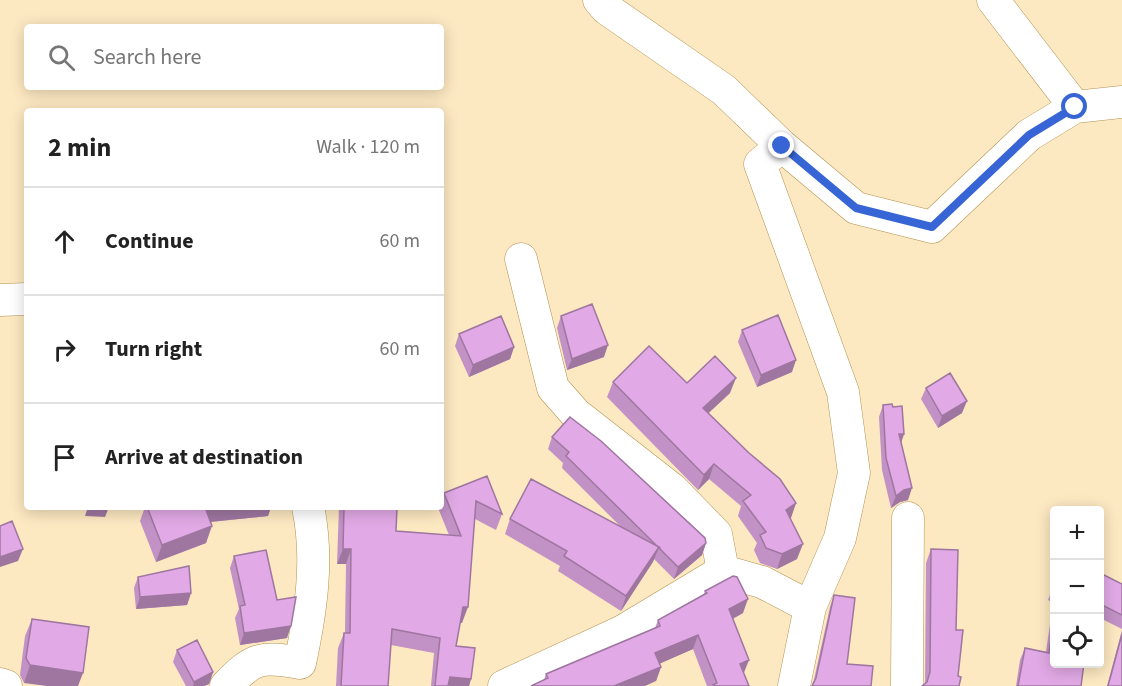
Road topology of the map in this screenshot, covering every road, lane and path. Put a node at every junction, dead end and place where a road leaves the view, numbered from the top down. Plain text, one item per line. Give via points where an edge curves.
1 (599, 0) edge
2 (993, 0) edge
3 (1122, 102) edge
4 (1075, 107) junction
5 (782, 146) junction
6 (521, 259) dead end
7 (24, 299) edge
8 (0, 300) edge
9 (309, 510) edge
10 (908, 518) dead end
11 (723, 571) junction
12 (810, 607) junction
13 (306, 675) edge
14 (0, 684) edge
15 (6, 686) edge
16 (226, 686) edge
17 (504, 686) edge
18 (794, 686) edge
19 (907, 686) edge

1 - 5 street via 724,90
2 - 4 street
3 - 4 street
4 - 5 street via 1029,135 932,227 856,208
5 - 12 street via 760,164 843,392 854,473 840,538
6 - 11 street via 554,388 576,414 672,489 716,534
7 - 8 street
9 - 13 street via 314,578
10 - 19 street
11 - 12 street via 762,582
11 - 17 street via 623,631
12 - 18 street
13 - 16 street via 271,658 244,667
14 - 15 street

